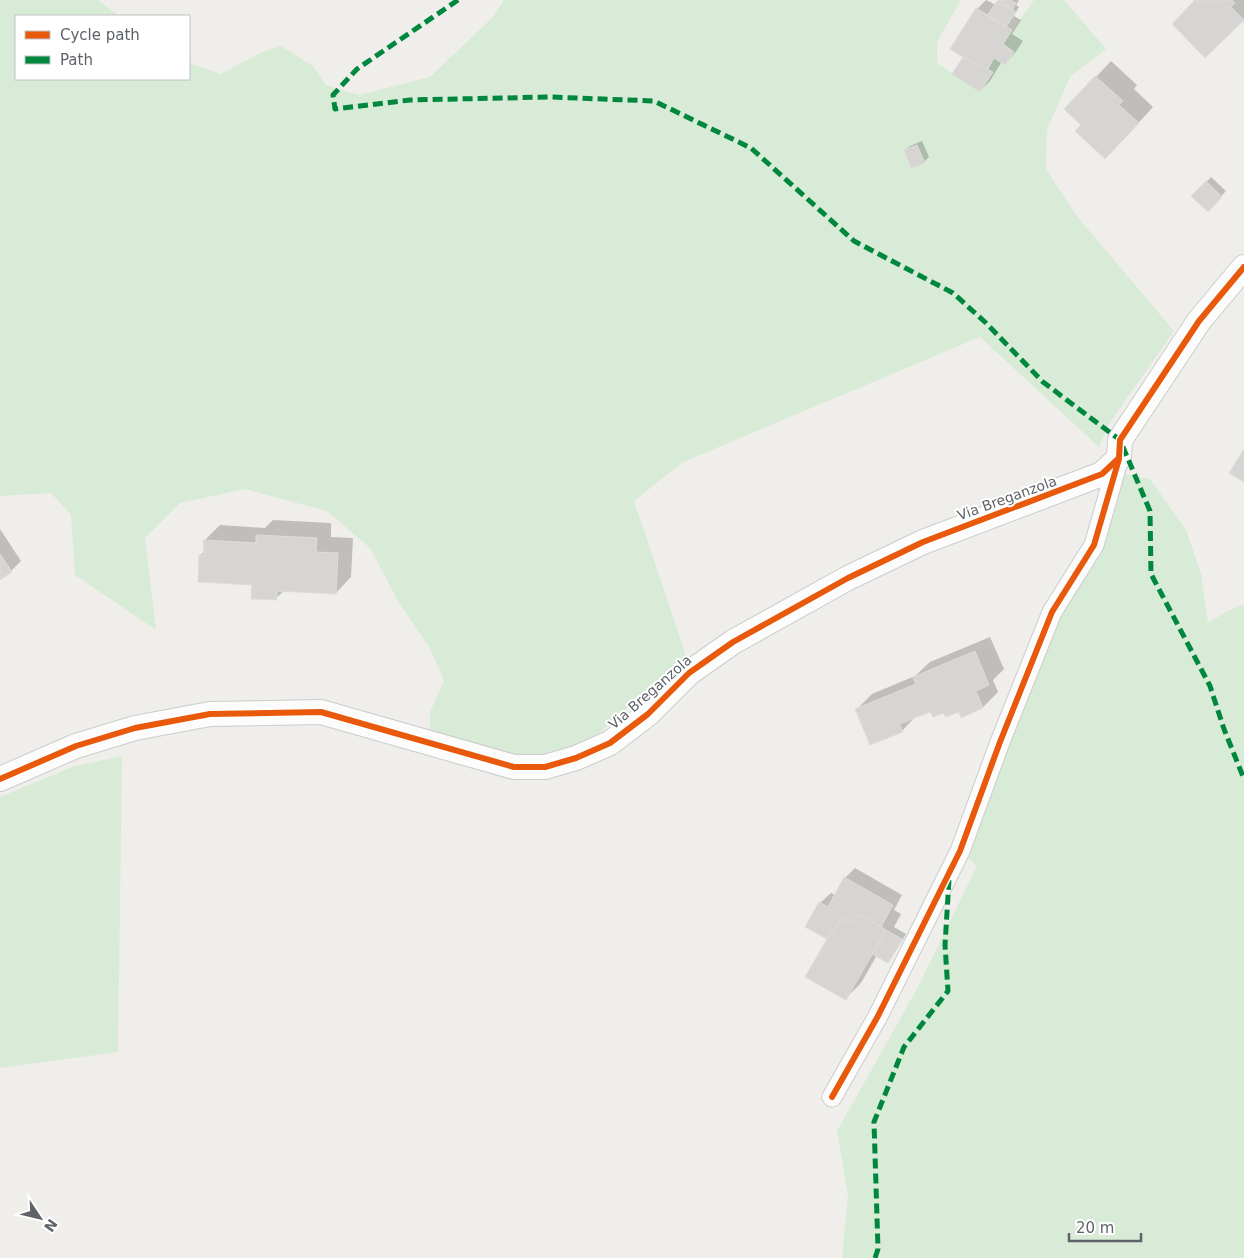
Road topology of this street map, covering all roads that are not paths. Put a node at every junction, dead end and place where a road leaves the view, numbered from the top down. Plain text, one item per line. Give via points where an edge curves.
1 (1244, 267) edge
2 (1119, 458) junction
3 (0, 780) edge
4 (832, 1097) dead end

1 - 2 street via 1200,321 1120,440
2 - 3 street, Via Breganzola via 1102,474 923,542 848,578 733,642 689,673 648,714 610,743 545,767 514,767 321,712 210,714 136,728 76,746
2 - 4 street via 1094,545 1052,612 960,851 878,1016

